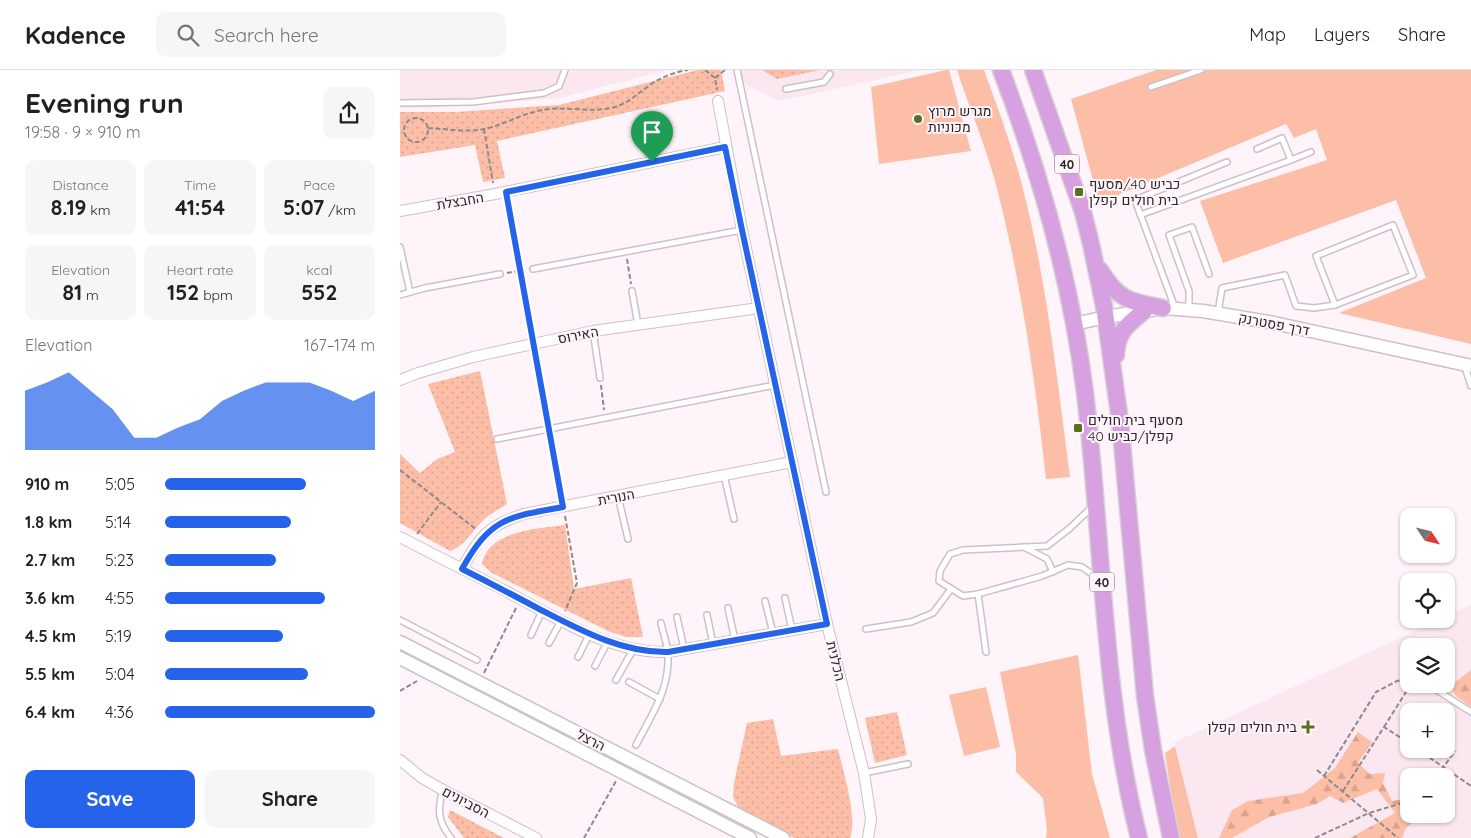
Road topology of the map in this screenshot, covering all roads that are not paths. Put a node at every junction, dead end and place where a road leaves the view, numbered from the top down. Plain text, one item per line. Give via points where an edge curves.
1 (565, 70) edge
2 (737, 70) edge
3 (1001, 70) edge
4 (1033, 70) edge
5 (1201, 70) edge
6 (830, 74) dead end
7 (1151, 87) dead end
8 (786, 89) dead end
9 (718, 101) road end
10 (400, 103) edge
11 (725, 147) junction
12 (1257, 149) dead end
13 (1311, 152) dead end
14 (1291, 160) junction
15 (1227, 162) dead end
16 (400, 211) edge
17 (1140, 215) junction
18 (742, 230) junction
19 (400, 247) edge
20 (1095, 260) junction
21 (534, 269) road end
22 (500, 274) road end
23 (1209, 274) dead end
24 (410, 292) junction
25 (632, 292) road end
26 (400, 295) edge
27 (1335, 305) junction
28 (759, 308) junction
29 (1169, 309) junction
30 (1189, 310) junction
31 (1144, 311) junction
32 (1218, 314) junction
33 (1106, 317) junction
34 (1074, 324) junction
35 (638, 325) junction
36 (593, 331) junction
37 (1467, 365) edge
38 (1114, 375) junction
39 (600, 378) road end
40 (400, 380) edge
41 (776, 385) junction
42 (1471, 386) edge
43 (497, 439) dead end
44 (792, 462) junction
45 (724, 476) junction
46 (826, 492) dead end
47 (618, 496) junction
48 (1095, 504) junction
49 (734, 519) dead end
50 (400, 537) edge
51 (628, 539) dead end
52 (1024, 547) junction
53 (462, 569) junction
54 (1053, 572) junction
55 (1102, 581) junction
56 (951, 589) junction
57 (978, 594) junction
58 (785, 598) dead end
59 (765, 601) dead end
60 (728, 608) dead end
61 (543, 610) junction
62 (707, 615) dead end
63 (677, 618) dead end
64 (400, 620) edge
65 (561, 620) junction
66 (661, 623) dead end
67 (827, 624) junction
68 (866, 629) dead end
69 (792, 630) junction
70 (773, 633) junction
71 (590, 634) junction
72 (531, 635) dead end
73 (735, 640) junction
74 (608, 641) junction
75 (400, 642) edge
76 (549, 643) dead end
77 (713, 644) junction
78 (634, 648) junction
79 (684, 649) junction
80 (668, 652) junction
81 (986, 652) dead end
82 (578, 657) dead end
83 (400, 658) edge
84 (477, 660) dead end
85 (595, 666) dead end
86 (616, 680) dead end
87 (629, 682) dead end
88 (1441, 693) edge
89 (660, 699) junction
90 (1471, 712) edge
91 (636, 744) dead end
92 (400, 760) edge
93 (908, 764) dead end
94 (864, 773) junction
95 (443, 790) junction
96 (451, 838) edge
97 (536, 838) edge
98 (750, 838) edge
99 (783, 838) edge
100 (868, 838) edge
101 (1139, 838) edge
102 (1171, 838) edge

1 - 10 lane via 559,86 544,93 473,102
2 - 46 lane
3 - 34 highway, 40 via 1030,148 1054,231
4 - 20 highway, 40 via 1069,169
5 - 7 lane
6 - 8 lane via 824,82
9 - 11 street, הכלנית
11 - 16 street, החבצלת
11 - 18 street, הכלנית
12 - 14 lane via 1282,138
13 - 14 lane
14 - 17 lane
15 - 17 lane via 1135,200
17 - 29 lane
18 - 21 lane
18 - 28 street, הכלנית
19 - 24 lane
20 - 29 highway via 1114,290 1137,303
20 - 33 highway, 40
22 - 24 lane
23 - 30 lane via 1192,227 1169,235 1189,291
24 - 26 lane
25 - 35 lane
27 - 27 lane via 1413,275 1393,225 1316,256
27 - 32 lane via 1296,306 1285,275 1222,288
28 - 35 street, האירוס
28 - 41 street, הכלנית
29 - 30 street, דרך פסטרנק
29 - 31 street, דרך פסטרנק
30 - 32 street, דרך פסטרנק
31 - 33 street, דרך פסטרנק
31 - 38 highway via 1121,333 1116,344
32 - 37 street, דרך פסטרנק
33 - 34 street, דרך פסטרנק
33 - 38 highway, 40
34 - 48 highway, 40 via 1087,408
35 - 36 street, האירוס
36 - 39 lane
36 - 40 street, האירוס via 473,357
37 - 42 lane
38 - 102 highway, 40 via 1145,696
41 - 43 lane
41 - 44 street, הכלנית
44 - 45 street, הנורית
44 - 67 street, הכלנית
45 - 47 street, הנורית
45 - 49 lane
47 - 51 lane
47 - 53 street, הנורית via 524,514 493,526 473,549
48 - 52 lane via 1047,546
48 - 55 highway, 40
50 - 53 street
52 - 54 lane via 1047,559
52 - 56 lane via 964,550 950,554 940,571 939,581
53 - 61 street
54 - 55 lane via 1068,565 1082,567
54 - 57 lane
55 - 101 highway, 40 via 1118,737
56 - 57 lane via 963,596
56 - 68 lane via 934,613 912,622
57 - 81 lane
58 - 69 lane
59 - 70 lane
60 - 73 lane
61 - 65 street
61 - 72 lane
62 - 77 lane
63 - 79 lane
64 - 84 lane
65 - 71 street
65 - 76 lane
66 - 80 lane
67 - 69 street
67 - 94 street, הכלנית
69 - 70 street
70 - 73 street
71 - 74 street
71 - 82 lane
73 - 77 street
74 - 78 street
74 - 85 lane
75 - 99 street, הרצל
77 - 79 street
78 - 80 street
78 - 86 lane
79 - 80 street
80 - 89 lane via 668,673
83 - 98 street, הרצל
87 - 89 lane
88 - 90 lane
89 - 91 lane
92 - 95 street, הסביונים
93 - 94 lane
94 - 100 street, הכלנית via 871,819
95 - 96 lane via 439,818
95 - 97 street, הסביונים

